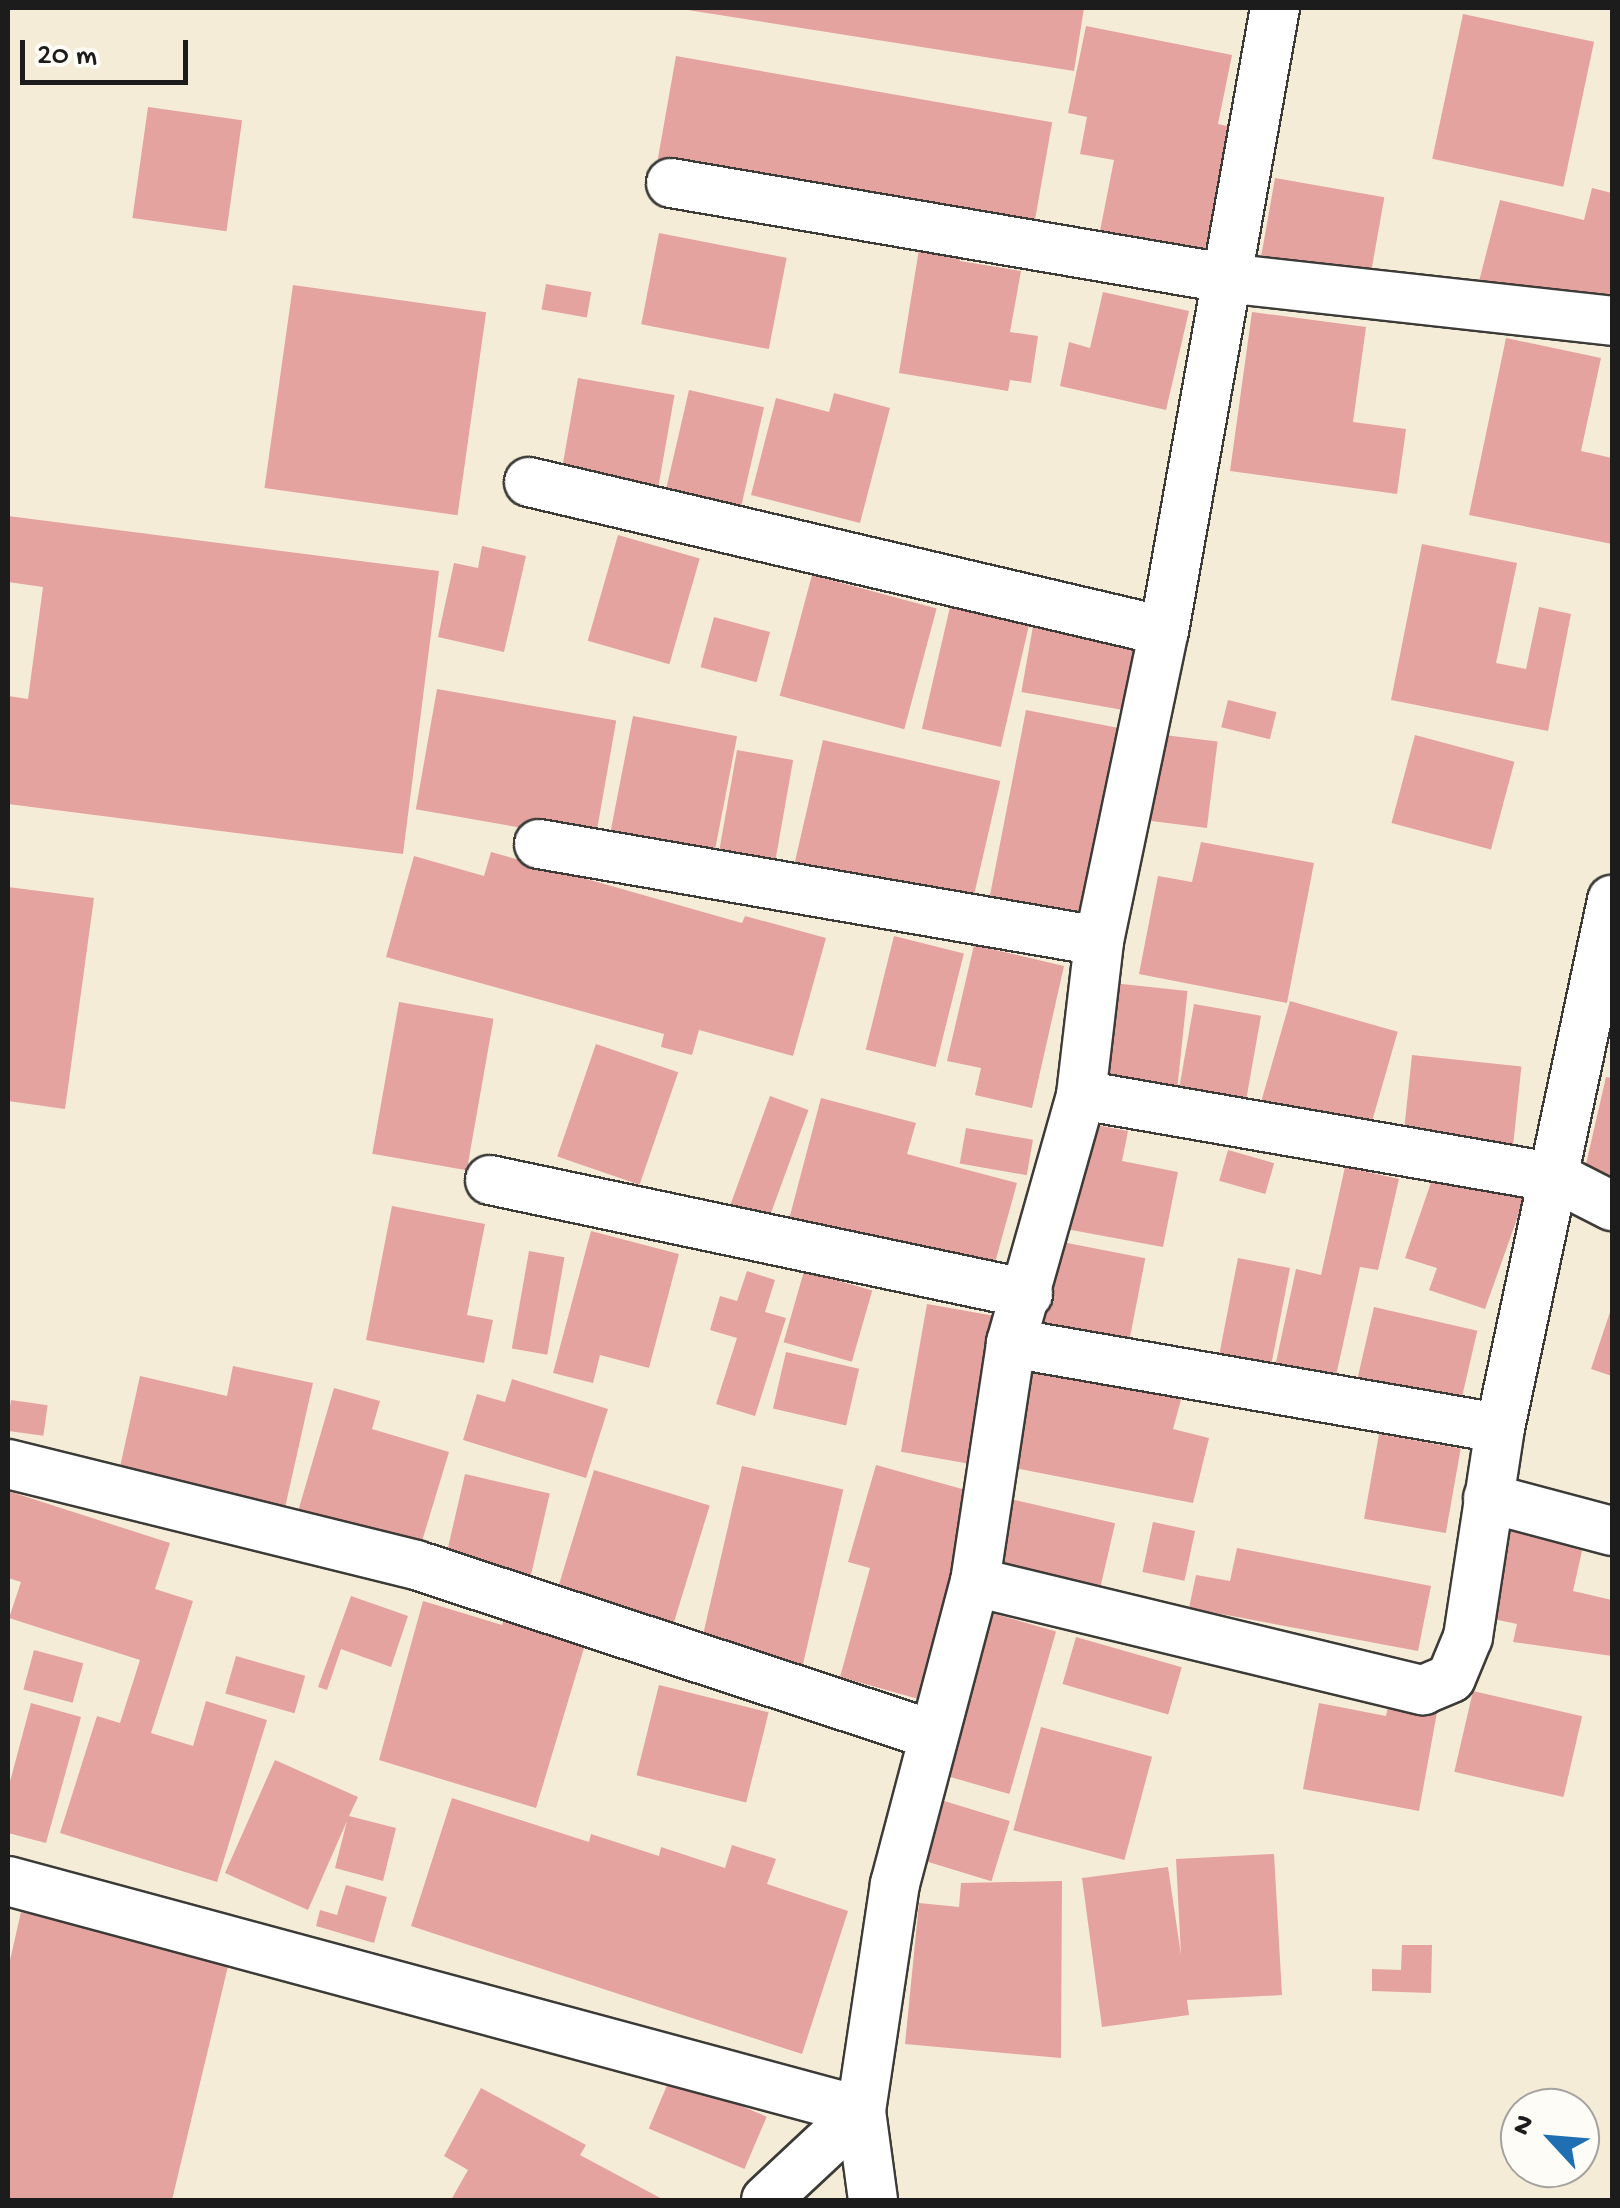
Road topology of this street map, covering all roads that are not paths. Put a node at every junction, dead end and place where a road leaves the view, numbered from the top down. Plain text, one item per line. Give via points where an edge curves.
1 (1275, 8) edge
2 (670, 182) dead end
3 (1225, 278) junction
4 (1612, 321) edge
5 (529, 482) dead end
6 (1164, 631) junction
7 (539, 844) dead end
8 (1612, 900) edge
9 (1099, 941) junction
10 (1082, 1095) junction
11 (1556, 1178) junction
12 (490, 1180) dead end
13 (1612, 1206) edge
14 (1028, 1294) junction
15 (1010, 1343) junction
16 (1500, 1428) junction
17 (8, 1464) edge
18 (1488, 1498) junction
19 (1612, 1531) edge
20 (974, 1582) junction
21 (933, 1735) junction
22 (8, 1881) edge
23 (861, 2112) junction
24 (766, 2200) edge
25 (873, 2200) edge

1 - 3 street
2 - 3 street
3 - 4 street
3 - 6 street
5 - 6 street
6 - 9 street
7 - 9 street
8 - 11 street
9 - 10 street
10 - 11 street
10 - 14 street
11 - 13 street
11 - 16 street
12 - 14 street
14 - 15 street
15 - 16 street
15 - 20 street
16 - 18 street
17 - 21 street via 416,1565
18 - 19 street
18 - 20 street via 1468,1637 1460,1664 1437,1689
20 - 21 street
21 - 23 street via 895,1884
22 - 23 street
23 - 24 street
23 - 25 street

